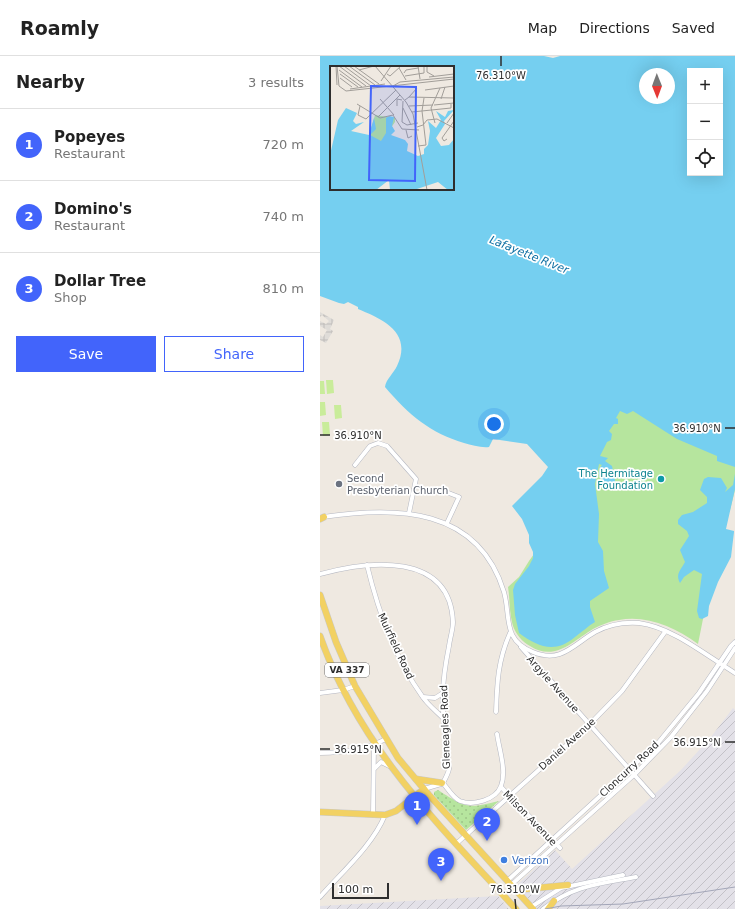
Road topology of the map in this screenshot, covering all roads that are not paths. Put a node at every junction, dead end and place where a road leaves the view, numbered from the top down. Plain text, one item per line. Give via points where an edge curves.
1 (355, 465) dead end
2 (441, 490) dead end
3 (409, 513) junction
4 (321, 518) edge
5 (447, 523) junction
6 (367, 565) junction
7 (320, 574) edge
8 (320, 594) edge
9 (665, 632) junction
10 (510, 633) junction
11 (320, 636) edge
12 (735, 642) edge
13 (518, 644) junction
14 (735, 648) edge
15 (543, 655) junction
16 (720, 664) junction
17 (536, 665) junction
18 (724, 666) junction
19 (735, 673) edge
20 (355, 686) junction
21 (343, 690) junction
22 (320, 693) edge
23 (442, 693) junction
24 (422, 697) junction
25 (496, 712) dead end
26 (443, 718) junction
27 (589, 724) junction
28 (497, 734) dead end
29 (386, 739) junction
30 (374, 745) junction
31 (320, 753) edge
32 (389, 766) junction
33 (375, 768) junction
34 (630, 770) junction
35 (634, 775) junction
36 (414, 778) junction
37 (443, 783) junction
38 (501, 787) junction
39 (424, 789) junction
40 (413, 796) junction
41 (510, 796) junction
42 (653, 796) dead end
43 (320, 812) edge
44 (373, 815) junction
45 (385, 815) junction
46 (465, 835) junction
47 (552, 840) junction
48 (456, 844) junction
49 (558, 846) junction
50 (471, 860) junction
51 (623, 875) dead end
52 (636, 877) dead end
53 (511, 885) junction
54 (568, 885) junction
55 (320, 897) edge
56 (554, 901) junction
57 (532, 908) edge
58 (509, 909) edge
59 (516, 909) edge
60 (543, 909) edge
61 (548, 909) edge

1 - 3 street via 370,446 380,443 387,446 416,479
2 - 5 street via 459,497
3 - 4 street via 369,512
3 - 5 street
5 - 10 street via 474,542 494,568 504,592
6 - 7 street, Gleneagles Road
6 - 23 street, Gleneagles Road via 402,566 423,571 445,590 451,602 453,623
6 - 24 street, Muirfield Road via 374,596 389,636
8 - 20 main road, VA 337 via 336,642
9 - 15 street via 640,623 618,624 594,633 564,653
9 - 16 street via 680,638
9 - 27 street, Daniel Avenue via 622,692
10 - 13 street, Argyle Avenue
10 - 25 street via 500,660
11 - 21 main road, VA 337
12 - 16 street, Cloncurry Road
13 - 15 street
13 - 17 street, Argyle Avenue
14 - 18 street, Cloncurry Road
15 - 17 street via 539,657
16 - 18 street
16 - 34 street, Cloncurry Road via 668,732
17 - 27 street, Argyle Avenue
18 - 19 street
18 - 35 street, Cloncurry Road via 672,737
20 - 21 street
20 - 29 main road, VA 337
21 - 22 street
21 - 30 main road, VA 337
23 - 24 street via 432,699
23 - 26 street, Gleneagles Road
24 - 26 street, Muirfield Road
26 - 37 street, Gleneagles Road via 449,770
27 - 34 street, Argyle Avenue
27 - 41 street, Daniel Avenue
28 - 38 street via 502,767
29 - 30 street
29 - 36 main road, VA 337
30 - 31 street
30 - 32 main road, VA 337
30 - 33 street
32 - 33 street via 381,762
32 - 40 main road, VA 337
33 - 44 street
34 - 35 street, Argyle Avenue
34 - 47 street, Cloncurry Road
35 - 42 street, Argyle Avenue
35 - 49 street, Cloncurry Road
36 - 37 main road
36 - 39 main road, VA 337
37 - 38 street via 456,798 465,802 485,800
37 - 39 street
38 - 41 street, Milson Avenue
39 - 40 main road
39 - 46 main road, VA 337
40 - 45 main road via 396,811
40 - 48 main road, VA 337
41 - 46 street, Daniel Avenue
41 - 47 street, Milson Avenue
43 - 44 main road
44 - 45 main road
45 - 55 street via 380,827 367,844
46 - 48 street, Daniel Avenue
46 - 53 main road, VA 337
47 - 49 street, Milson Avenue
47 - 53 street, Cloncurry Road
48 - 50 main road, VA 337
49 - 53 street, Cloncurry Road
50 - 58 main road
50 - 59 main road, VA 337
51 - 54 street
52 - 56 street via 578,888
53 - 54 main road
53 - 57 main road, VA 337
54 - 57 street
56 - 60 street
56 - 61 main road

